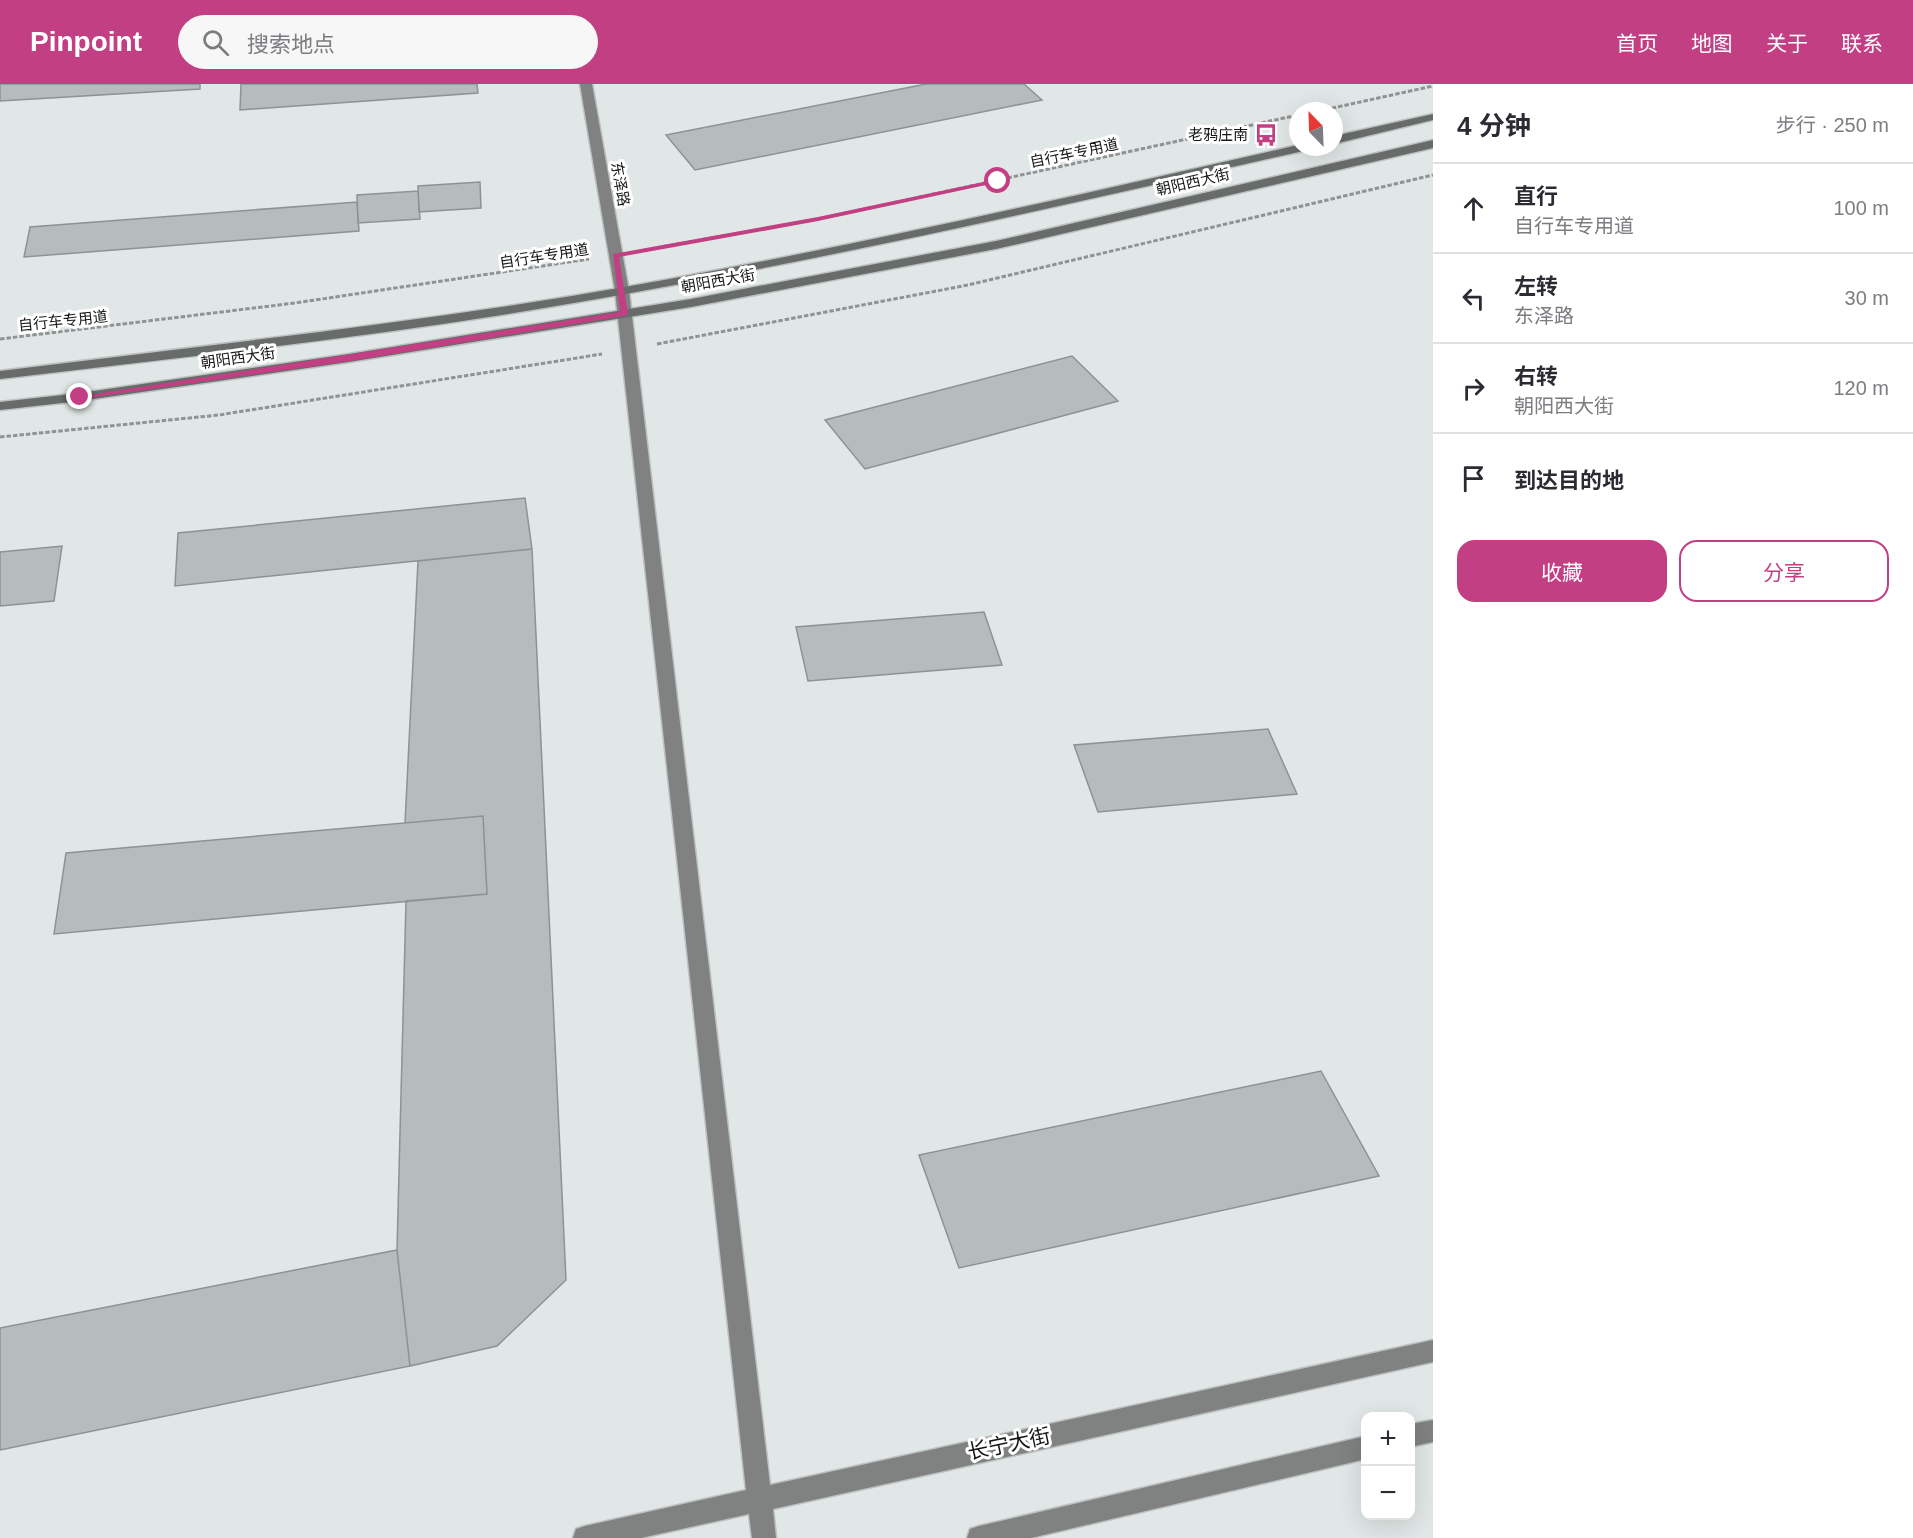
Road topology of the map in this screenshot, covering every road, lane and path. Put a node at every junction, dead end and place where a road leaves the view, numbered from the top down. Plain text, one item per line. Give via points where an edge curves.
1 (586, 84) edge
2 (1433, 86) edge
3 (1343, 106) edge
4 (1433, 117) edge
5 (1289, 118) edge
6 (1343, 138) edge
7 (1433, 144) edge
8 (1289, 150) edge
9 (615, 255) junction
10 (622, 291) junction
11 (624, 314) junction
12 (0, 339) edge
13 (0, 375) edge
14 (0, 406) edge
15 (1433, 1352) edge
16 (1433, 1431) edge
17 (1415, 1435) edge
18 (1361, 1448) edge
19 (758, 1500) junction
20 (585, 1538) edge
21 (764, 1538) edge
22 (978, 1538) edge

1 - 9 main road, 东泽路
2 - 3 path
4 - 6 main road
5 - 9 path, 自行车专用道 via 818,219
7 - 11 main road, 朝阳西大街 via 996,245
8 - 10 main road, 朝阳西大街 via 988,219
9 - 10 main road, 东泽路
9 - 12 path, 自行车专用道 via 401,288
10 - 11 main road, 东泽路
10 - 13 main road, 朝阳西大街 via 342,333
11 - 14 main road, 朝阳西大街 via 338,360
11 - 19 main road, 东泽路
15 - 19 main road, 长宁大街
16 - 17 main road
18 - 22 main road
19 - 20 main road, 长宁大街
19 - 21 main road, 东泽路

